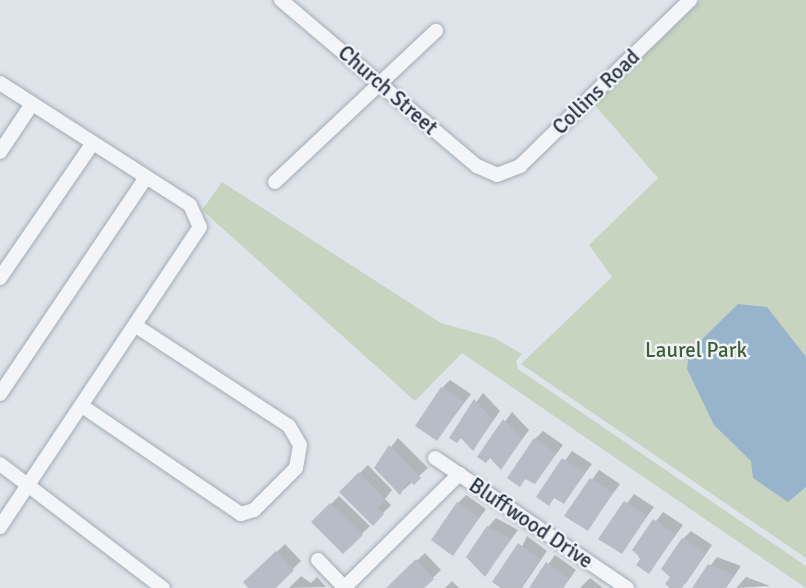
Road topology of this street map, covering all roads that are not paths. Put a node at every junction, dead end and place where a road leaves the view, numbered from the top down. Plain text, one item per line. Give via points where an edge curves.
1 (281, 0) edge
2 (684, 2) edge
3 (436, 31) dead end
4 (0, 83) edge
5 (381, 83) junction
6 (32, 104) junction
7 (92, 144) junction
8 (0, 152) edge
9 (497, 175) joint
10 (145, 179) junction
11 (275, 182) dead end
12 (0, 278) edge
13 (136, 326) junction
14 (0, 394) edge
15 (82, 406) junction
16 (435, 458) dead end
17 (0, 464) edge
18 (459, 474) junction
19 (30, 483) junction
20 (0, 527) edge
21 (318, 560) dead end
22 (163, 588) edge
23 (345, 588) edge
24 (627, 588) edge

1 - 5 street, Church Street
2 - 9 street, Collins Road via 520,166
3 - 5 street
4 - 6 street
5 - 9 street, Church Street via 477,166
5 - 11 street
6 - 7 street
6 - 8 street
7 - 10 street
7 - 12 street
10 - 13 street via 189,206 200,227
10 - 14 street
13 - 15 street
13 - 15 street via 289,426 300,445 296,468 254,510 234,512
15 - 19 street
16 - 18 street, Bluffwood Drive
17 - 19 street
18 - 23 street
18 - 24 street, Bluffwood Drive
19 - 20 street
19 - 22 street
21 - 23 street

